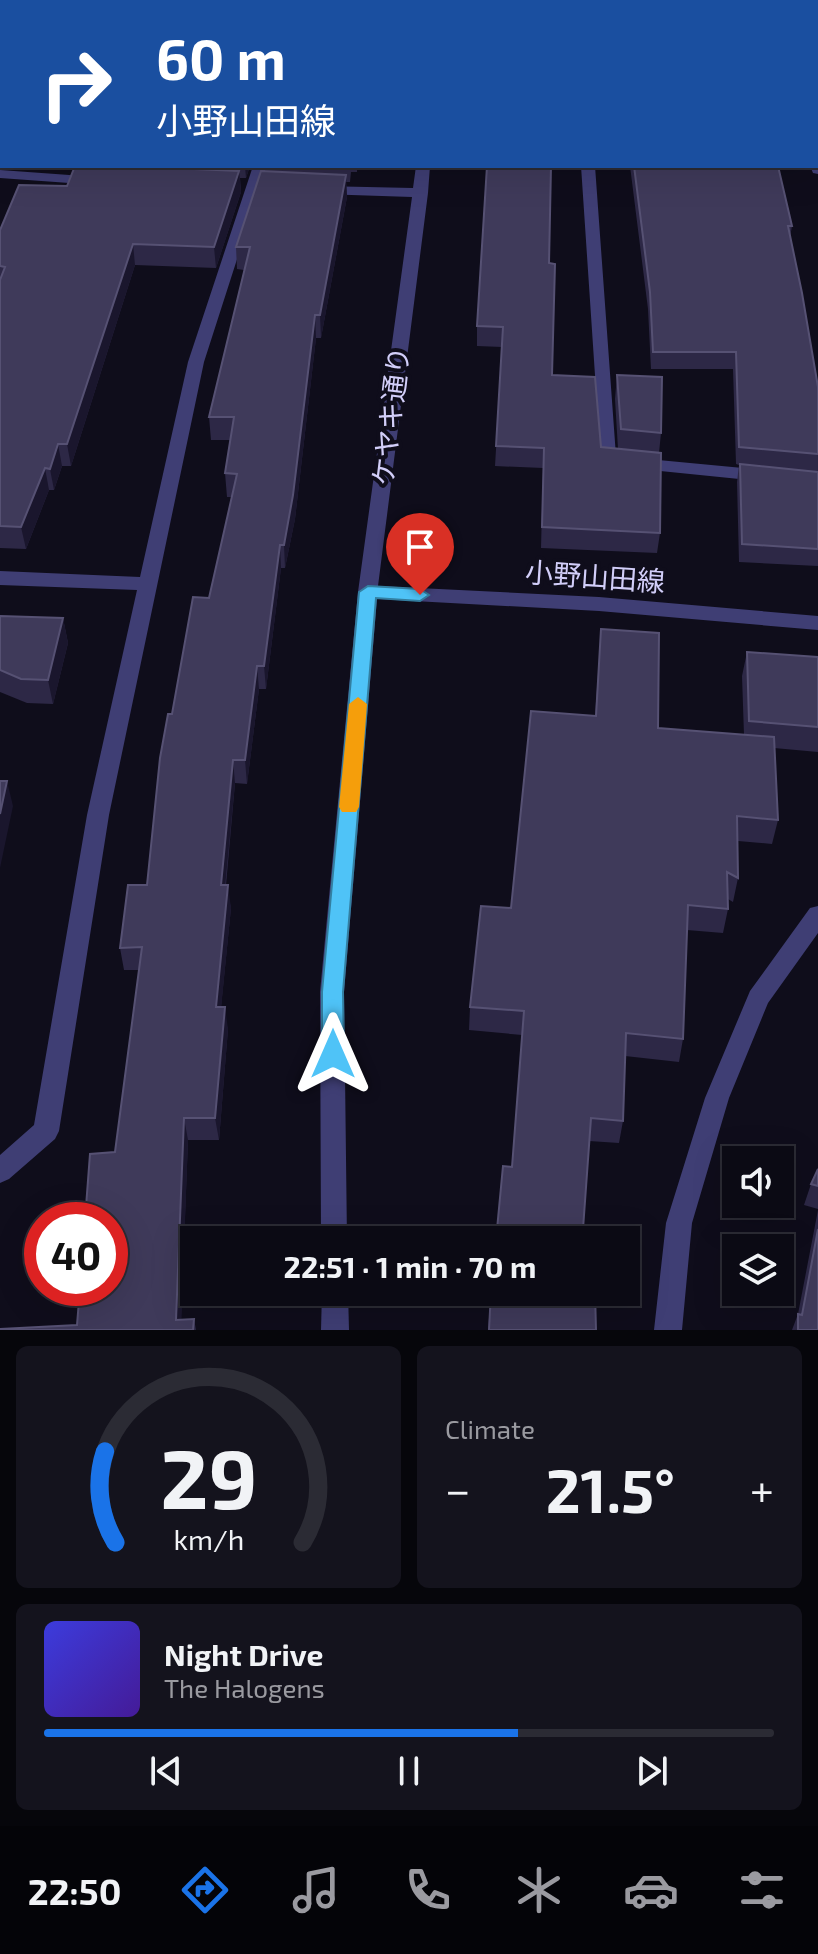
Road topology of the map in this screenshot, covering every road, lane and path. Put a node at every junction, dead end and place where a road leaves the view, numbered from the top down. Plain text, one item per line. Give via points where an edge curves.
1 (259, 168) edge
2 (423, 168) edge
3 (588, 168) edge
4 (35, 172) edge
5 (0, 174) edge
6 (110, 182) edge
7 (297, 190) edge
8 (421, 193) junction
9 (818, 481) edge
10 (0, 578) edge
11 (147, 584) junction
12 (368, 592) junction
13 (818, 623) edge
14 (818, 915) edge
15 (0, 1171) edge
16 (334, 1226) edge
17 (335, 1306) edge
18 (335, 1330) edge
19 (668, 1330) edge

1 - 11 street via 196,362
2 - 8 street, ケヤキ通り
3 - 9 street via 607,461
4 - 5 street
4 - 6 street
7 - 8 street
8 - 12 street, ケヤキ通り
10 - 11 street
11 - 15 street via 98,815 46,1131
12 - 13 street, 小野山田線
12 - 16 street, ケヤキ通り via 332,992
14 - 19 street via 758,998 717,1098 679,1223
17 - 18 street

